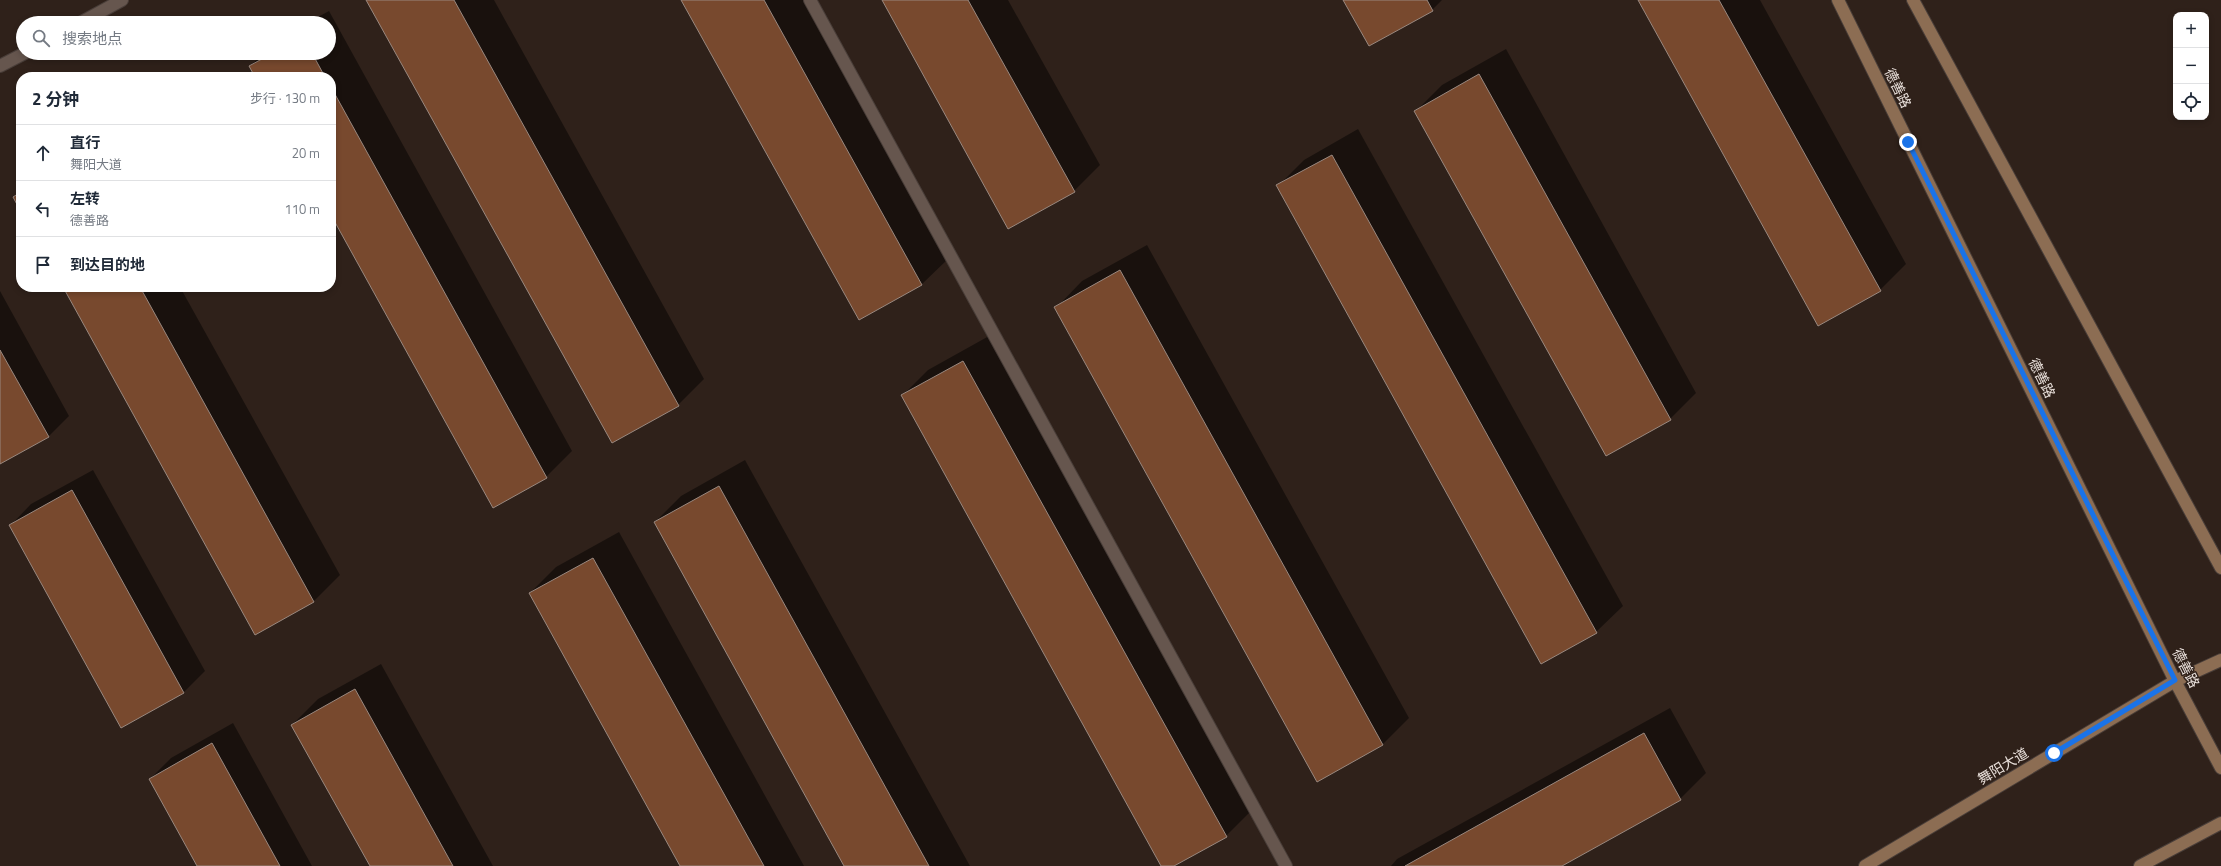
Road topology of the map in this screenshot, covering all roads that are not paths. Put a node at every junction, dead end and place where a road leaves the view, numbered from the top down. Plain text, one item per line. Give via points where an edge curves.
1 (122, 0) edge
2 (810, 0) edge
3 (1838, 0) edge
4 (1913, 0) edge
5 (93, 16) edge
6 (16, 58) edge
7 (0, 66) edge
8 (2221, 568) edge
9 (2221, 660) edge
10 (2175, 680) junction
11 (2221, 768) edge
12 (2221, 823) edge
13 (1286, 866) edge
14 (1865, 866) edge
15 (2140, 866) edge

1 - 5 street
2 - 13 street
3 - 10 street, 德善路
4 - 8 street
6 - 7 street
9 - 10 street, 舞阳大道
10 - 11 street, 德善路
10 - 14 street, 舞阳大道
12 - 15 street

